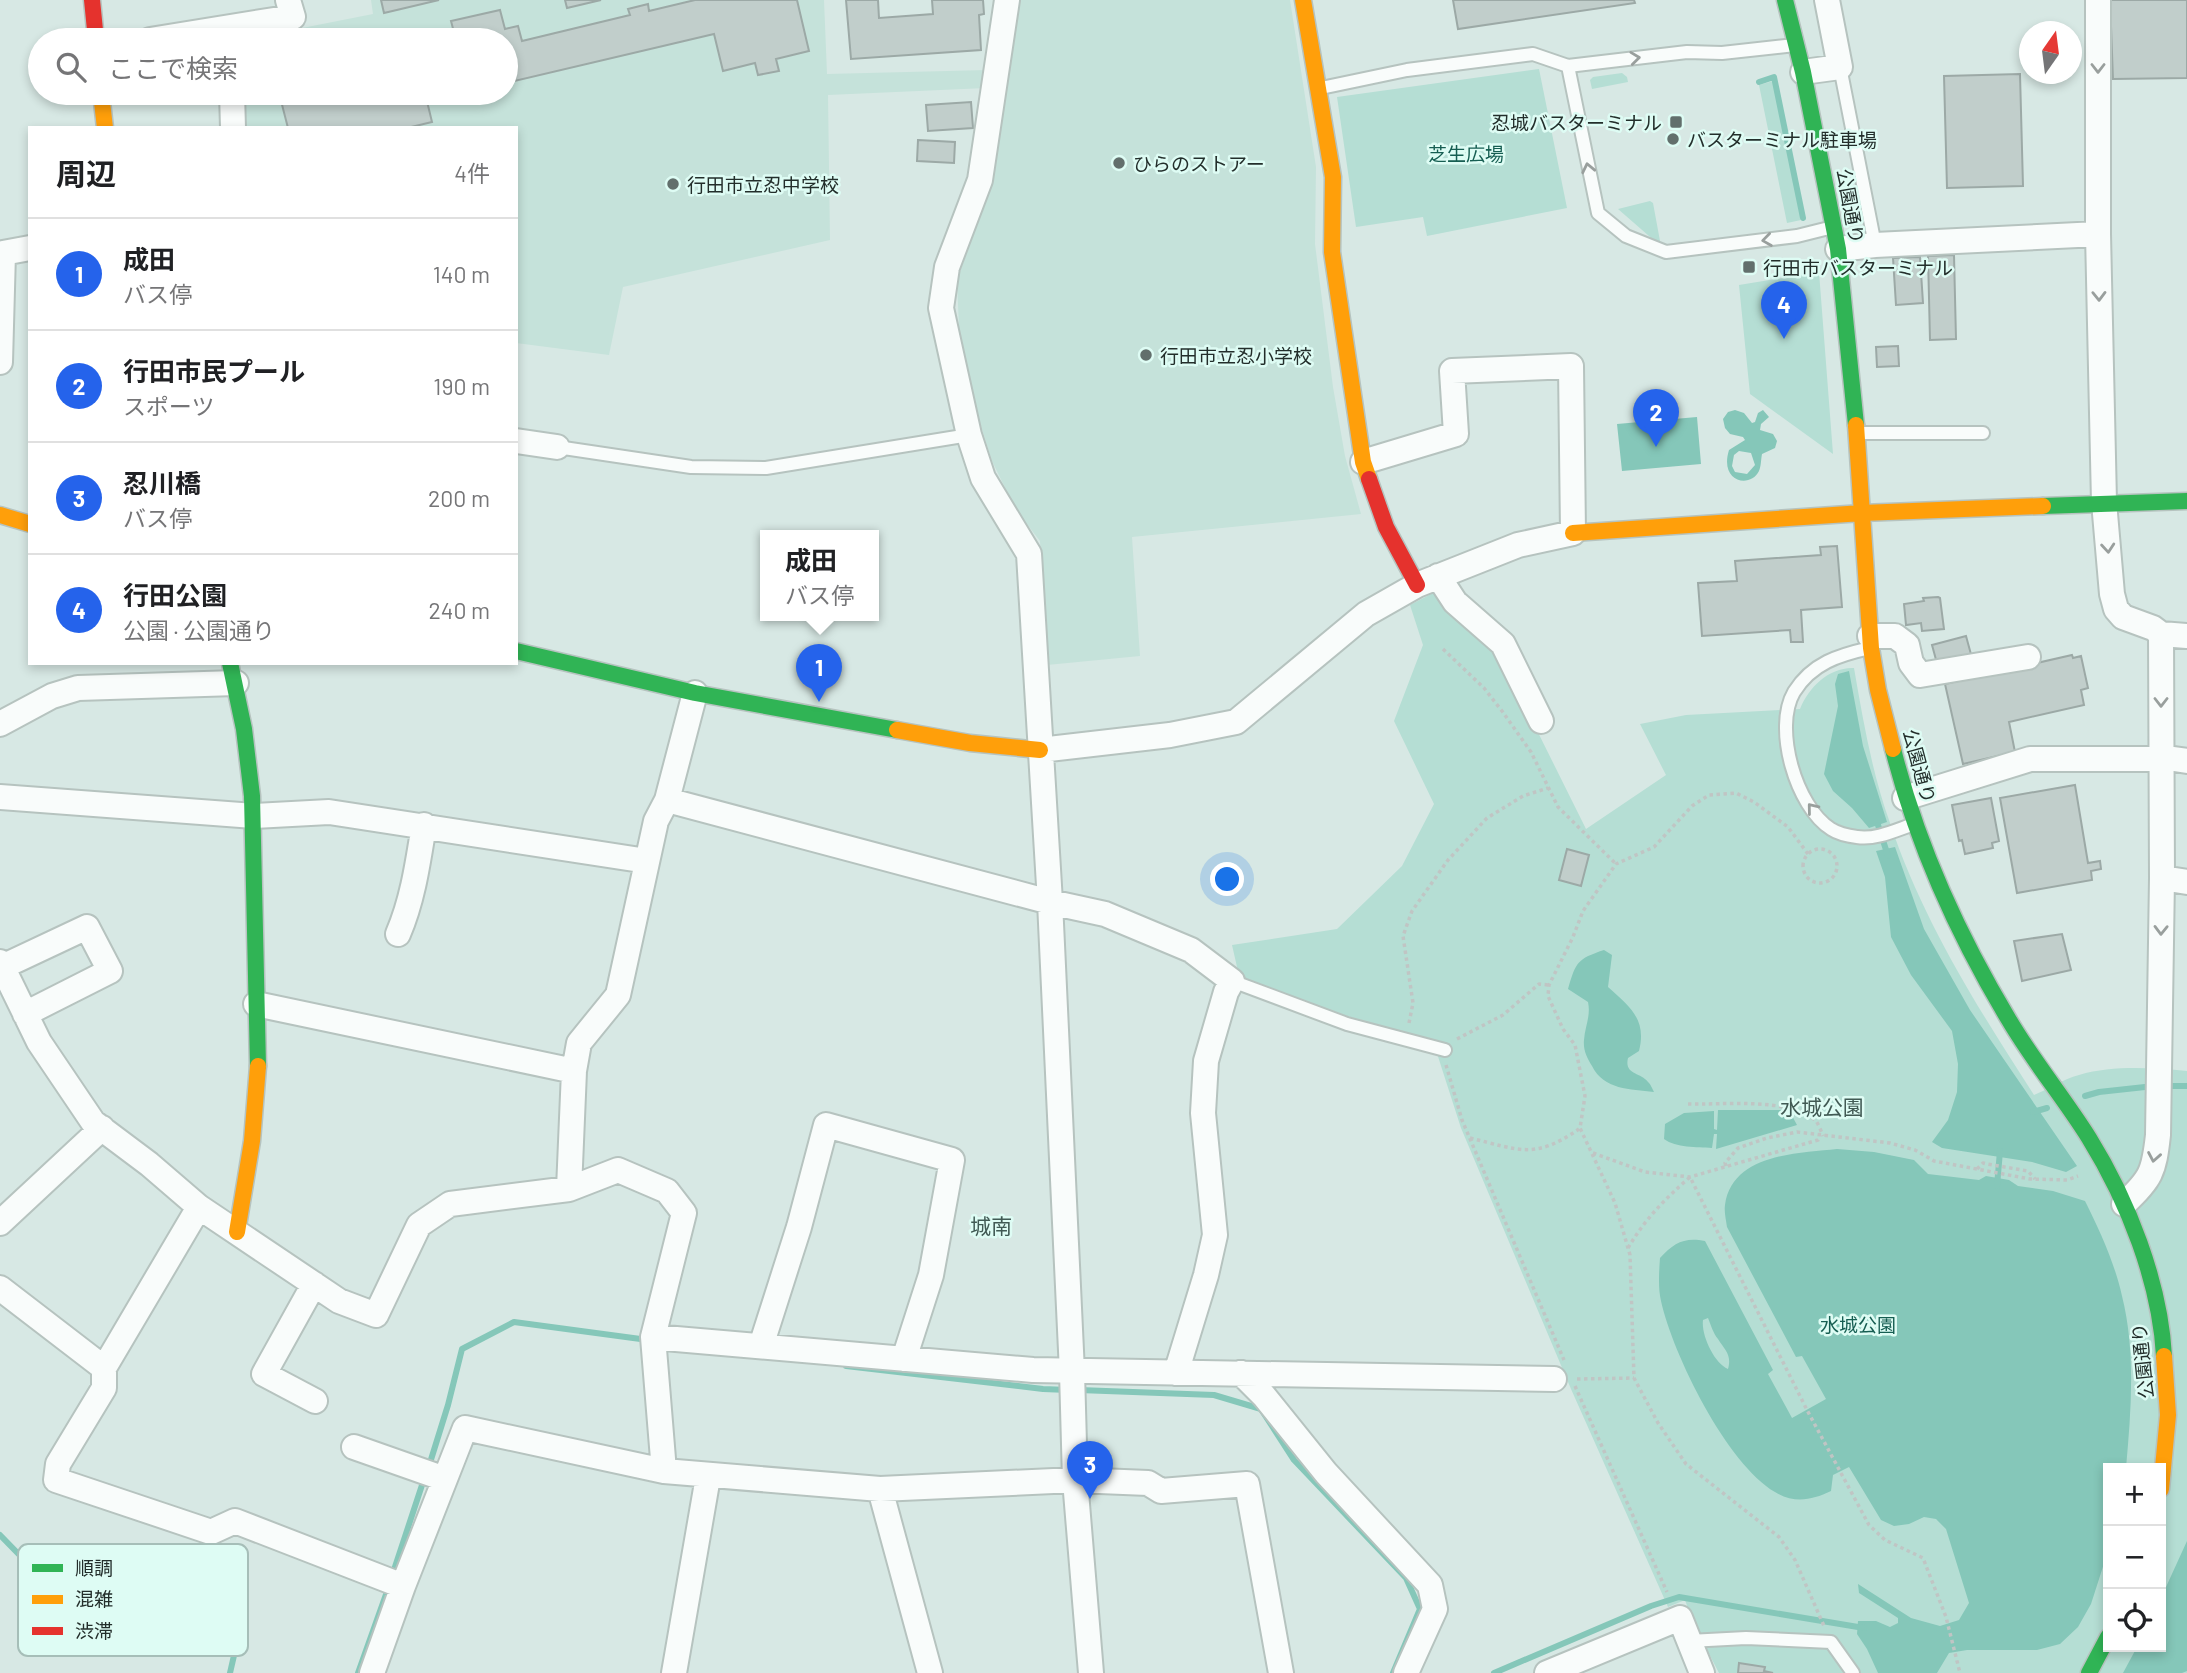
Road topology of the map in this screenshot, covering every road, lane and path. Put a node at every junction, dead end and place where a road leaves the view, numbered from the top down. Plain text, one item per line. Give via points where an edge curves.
1 (92, 0) edge
2 (288, 0) edge
3 (1007, 0) edge
4 (1303, 0) edge
5 (1785, 0) edge
6 (1827, 0) edge
7 (2098, 0) edge
8 (95, 28) edge
9 (245, 28) edge
10 (1796, 45) junction
11 (1568, 66) junction
12 (1840, 67) junction
13 (1803, 72) junction
14 (1318, 88) junction
15 (102, 105) edge
16 (232, 105) edge
17 (105, 126) edge
18 (233, 126) edge
19 (2098, 234) junction
20 (1836, 238) junction
21 (1875, 245) junction
22 (28, 248) edge
23 (0, 362) edge
24 (1856, 433) junction
25 (1983, 433) dead end
26 (970, 435) junction
27 (518, 441) edge
28 (557, 447) joint
29 (1363, 462) junction
30 (2187, 501) edge
31 (2104, 502) junction
32 (1862, 513) junction
33 (0, 515) edge
34 (28, 523) edge
35 (1573, 533) junction
36 (1427, 581) junction
37 (2161, 634) junction
38 (2187, 636) edge
39 (1870, 642) junction
40 (1443, 649) dead end
41 (518, 651) edge
42 (2028, 657) dead end
43 (233, 673) edge
44 (695, 693) junction
45 (1541, 721) dead end
46 (0, 724) edge
47 (1040, 750) junction
48 (2161, 759) junction
49 (2187, 761) edge
50 (1548, 788) junction
51 (0, 797) edge
52 (1905, 798) junction
53 (667, 800) junction
54 (254, 816) junction
55 (1914, 824) junction
56 (424, 825) junction
57 (1808, 854) junction
58 (648, 861) junction
59 (1616, 864) junction
60 (2162, 878) junction
61 (2187, 881) edge
62 (1050, 902) junction
63 (398, 934) dead end
64 (1, 964) edge
65 (1232, 981) junction
66 (1549, 985) junction
67 (256, 1004) junction
68 (25, 1014) junction
69 (1406, 1040) junction
70 (1444, 1050) junction
71 (574, 1071) junction
72 (1688, 1104) dead end
73 (102, 1128) junction
74 (1580, 1128) junction
75 (1822, 1136) junction
76 (1470, 1138) junction
77 (1591, 1152) junction
78 (1726, 1166) junction
79 (1977, 1170) junction
80 (2087, 1172) dead end
81 (1690, 1177) junction
82 (2035, 1179) junction
83 (569, 1189) junction
84 (2124, 1204) junction
85 (199, 1207) junction
86 (0, 1223) edge
87 (237, 1232) junction
88 (1628, 1248) junction
89 (314, 1284) junction
90 (0, 1288) edge
91 (653, 1336) junction
92 (761, 1346) junction
93 (904, 1359) junction
94 (104, 1368) junction
95 (1072, 1372) junction
96 (1176, 1373) junction
97 (1241, 1373) junction
98 (1634, 1378) junction
99 (1563, 1379) junction
100 (315, 1401) dead end
101 (354, 1447) dead end
102 (2165, 1463) edge
103 (664, 1471) junction
104 (708, 1477) junction
105 (445, 1479) junction
106 (1074, 1480) junction
107 (880, 1489) junction
108 (403, 1586) junction
109 (1667, 1592) dead end
110 (1689, 1641) junction
111 (1831, 1642) junction
112 (2103, 1646) edge
113 (372, 1673) edge
114 (674, 1673) edge
115 (930, 1673) edge
116 (1091, 1673) edge
117 (1281, 1673) edge
118 (1406, 1673) edge
119 (1547, 1673) edge
120 (1702, 1673) edge
121 (1853, 1673) edge
122 (1960, 1673) edge
123 (2089, 1673) edge

1 - 8 street
2 - 9 street via 293,17
3 - 26 street via 980,180 947,267 941,308
4 - 14 street
5 - 10 street, 公園通り
6 - 12 street
7 -> 19 street
11 -> 10 lane
10 - 13 street, 公園通り
11 - 14 lane via 1533,54 1407,70
20 -> 11 lane via 1797,236 1666,252 1626,236 1598,213
12 - 13 street
12 - 21 lane
13 - 20 street, 公園通り
14 - 29 street via 1333,177 1332,252
15 - 17 street
16 - 18 street
19 - 21 street
19 -> 31 street
20 - 21 street
20 - 24 street, 公園通り
22 - 23 street via 2,253
24 - 25 lane
24 - 32 street, 公園通り
26 - 28 lane via 766,468 691,467
26 - 47 street via 983,478 1029,554
27 - 28 street
29 - 35 street via 1456,434 1452,371 1571,366
29 - 36 street via 1386,527
30 - 31 street
31 - 32 street
31 -> 37 street via 2116,608 2123,617
32 - 35 street
32 - 39 street, 公園通り
33 - 34 street
35 - 36 street via 1518,545
36 - 45 street via 1503,644
36 - 47 street via 1366,614 1236,722 1170,736
37 - 38 street
37 -> 48 street
39 - 42 street via 1895,636 1907,645 1914,671 1920,675
39 - 52 street, 公園通り
55 -> 39 lane via 1870,838 1831,829 1804,798 1792,767 1786,729 1794,692 1810,673
40 - 50 path via 1502,711 1531,752
41 - 44 street
43 - 46 street via 201,682 78,688 52,696
43 - 54 street via 249,744
44 - 47 street via 970,743
44 - 53 street
47 - 62 street
48 - 49 street
48 - 52 street via 2030,759
48 - 60 street
50 - 59 path via 1558,807
50 - 69 path via 1523,796 1487,818 1448,860 1412,911 1403,936 1413,1003
51 - 54 street
52 - 55 street, 公園通り
53 - 58 street via 656,821
53 - 62 street
54 - 56 street via 329,812
54 - 67 street
55 - 84 street, 公園通り via 1977,964 2010,1023 2090,1139
56 - 58 street
56 - 63 street via 417,873
57 - 57 path via 1820,849 1832,854 1838,866 1833,878 1821,884 1808,879 1803,867
57 - 59 path via 1788,827 1736,793 1709,795 1692,806 1654,847
58 - 71 street via 618,995 579,1043
59 - 66 path via 1583,911
60 - 61 street
60 -> 84 street via 2155,1163 2147,1182
62 - 65 street via 1105,914 1191,950
62 - 95 street
64 - 68 street
64 - 68 street via 87,927 110,971
65 - 69 lane via 1347,1024
65 - 96 street via 1206,1061 1203,1112 1215,1235
66 - 70 path via 1539,984 1503,1015 1450,1042
66 - 74 path via 1548,996 1575,1045 1582,1074 1585,1096
67 - 71 street
67 - 87 street via 257,1084
68 - 73 street via 93,1122
69 - 70 lane
70 - 76 path
71 - 83 street
72 - 75 path via 1781,1105 1816,1122
73 - 85 street
73 - 86 street
74 - 76 path via 1559,1143 1526,1152
74 - 77 path
75 - 78 path
75 - 78 path via 1797,1132 1767,1138 1738,1148
75 - 79 path via 1890,1143 1934,1161
76 - 99 path
77 - 81 path via 1645,1172
77 - 88 path via 1615,1203
78 - 81 path
79 - 82 path
79 - 82 path via 1983,1163 2028,1171
80 - 82 path via 2067,1180
81 - 88 path via 1649,1215
81 - 122 path via 1870,1525 1885,1540 1923,1558 1946,1617
83 - 89 street via 450,1204 419,1225 376,1315 339,1301
83 - 91 street via 618,1170 667,1191 684,1213
84 - 102 street, 公園通り via 2142,1248 2163,1335 2168,1415
85 - 87 street
85 - 94 street
87 - 89 street
88 - 98 path
89 - 100 street via 264,1374
90 - 94 street
91 - 92 street
91 - 103 street
92 - 93 street
92 - 93 street via 826,1125 952,1160 931,1275
93 - 95 street
94 - 108 street via 104,1388 58,1464 56,1480 211,1532 235,1521
95 - 96 street
95 - 106 street
96 - 97 street
97 - 99 street
97 - 118 street via 1430,1585 1436,1609
98 - 99 path
98 - 111 path via 1686,1464 1779,1537 1796,1560
99 - 109 path
101 - 105 street
103 - 104 street
103 - 105 street via 465,1428
104 - 107 street
104 - 114 street
105 - 108 street
106 - 107 street
106 - 116 street
106 - 117 street via 1148,1483 1161,1491 1247,1483
107 - 115 street
108 - 113 street
110 - 111 lane
110 - 119 street via 1680,1618
110 - 120 street
111 - 121 lane
112 - 123 street

